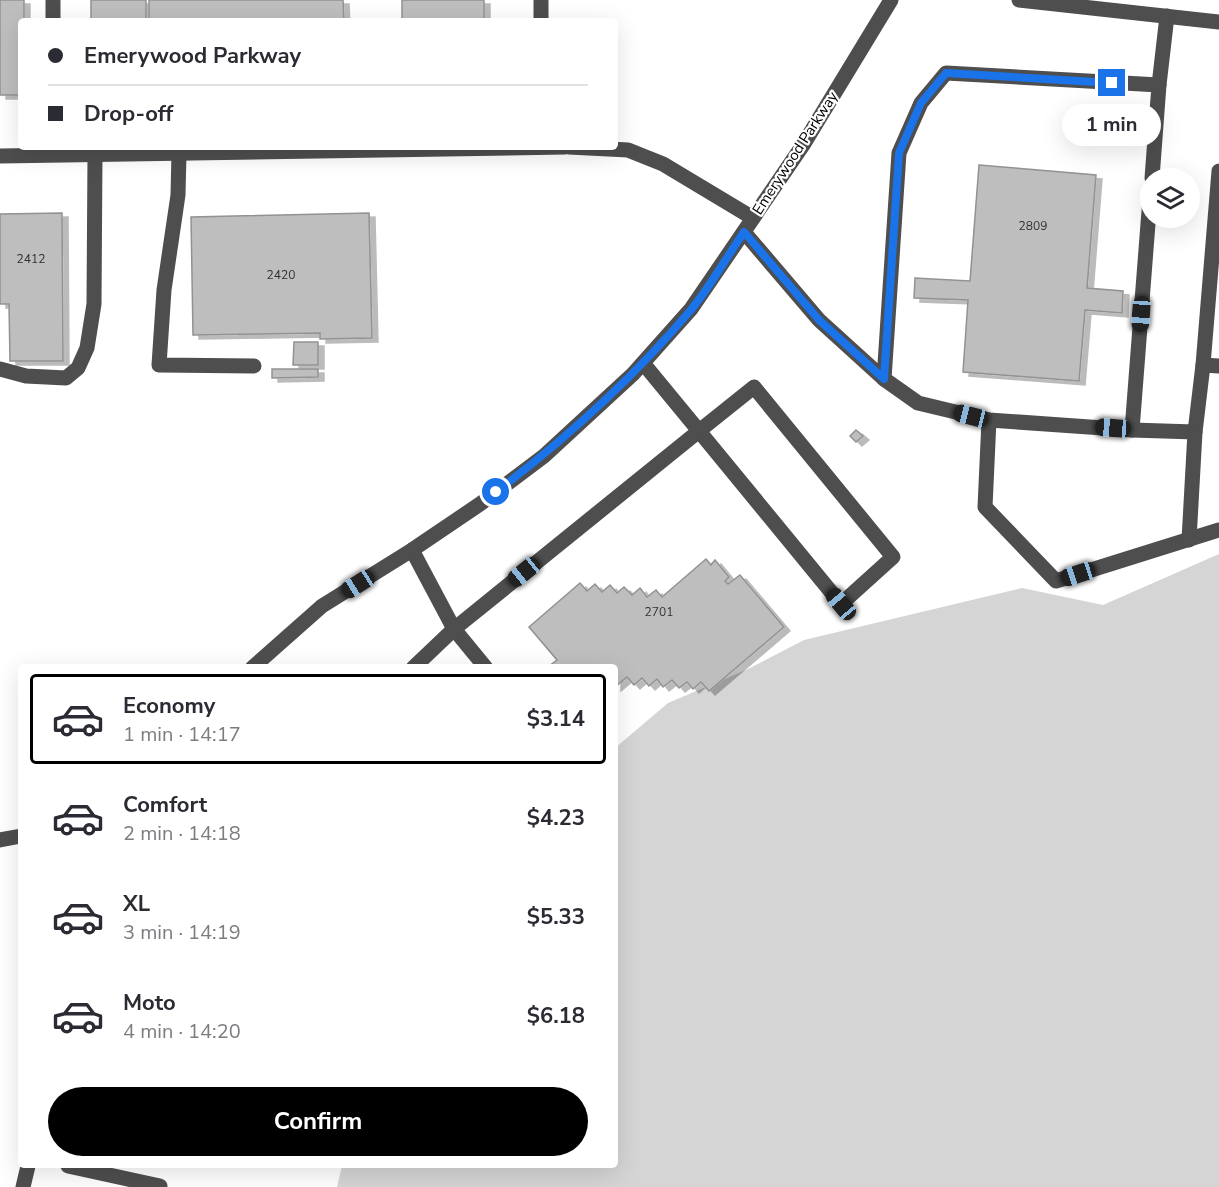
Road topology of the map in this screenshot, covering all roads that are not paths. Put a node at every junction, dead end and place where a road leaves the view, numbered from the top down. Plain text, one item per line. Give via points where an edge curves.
1 (52, 0) edge
2 (541, 0) edge
3 (891, 0) edge
4 (1019, 0) edge
5 (1167, 16) junction
6 (53, 18) edge
7 (541, 18) edge
8 (1219, 22) edge
9 (1159, 85) junction
10 (359, 150) edge
11 (618, 150) edge
12 (56, 151) edge
13 (179, 153) junction
14 (95, 155) junction
15 (0, 156) edge
16 (1153, 168) edge
17 (1219, 171) edge
18 (753, 218) junction
19 (1148, 228) edge
20 (744, 232) junction
21 (1214, 296) edge
22 (643, 363) junction
23 (1203, 365) junction
24 (254, 366) dead end
25 (1219, 366) edge
26 (0, 369) edge
27 (884, 379) junction
28 (989, 420) junction
29 (1132, 430) junction
30 (699, 431) junction
31 (1195, 432) junction
32 (1219, 530) edge
33 (1189, 540) junction
34 (412, 550) junction
35 (454, 629) junction
36 (257, 664) edge
37 (417, 664) edge
38 (483, 664) edge
39 (18, 837) edge
40 (0, 840) edge
41 (28, 1168) edge
42 (77, 1168) edge
43 (160, 1186) edge
44 (23, 1187) edge

1 - 6 street
2 - 7 street
3 - 18 street, Emerywood Parkway via 803,145
4 - 5 street
5 - 8 street
5 - 9 street
9 - 16 street
9 - 27 street via 946,73 921,103 899,153
10 - 13 street
11 - 18 street via 663,164
12 - 14 street
12 - 15 street
13 - 14 street
13 - 24 street via 159,365
14 - 26 street via 94,304 87,348 78,368 66,378 26,376
17 - 21 street
18 - 20 street, Emerywood Parkway
19 - 29 street
20 - 22 street, Emerywood Parkway via 691,309
20 - 27 street via 819,320
21 - 23 street
22 - 30 street
22 - 34 street, Emerywood Parkway via 544,456
23 - 25 street
23 - 31 street
27 - 28 street via 918,403
28 - 29 street
28 - 33 street via 985,507 1056,581
29 - 31 street
30 - 30 street via 841,604 893,557 754,387
30 - 35 street
31 - 33 street
32 - 33 street
34 - 35 street
34 - 36 street, Emerywood Parkway via 322,606
35 - 37 street
35 - 38 street
39 - 40 street
41 - 44 street
42 - 43 street

